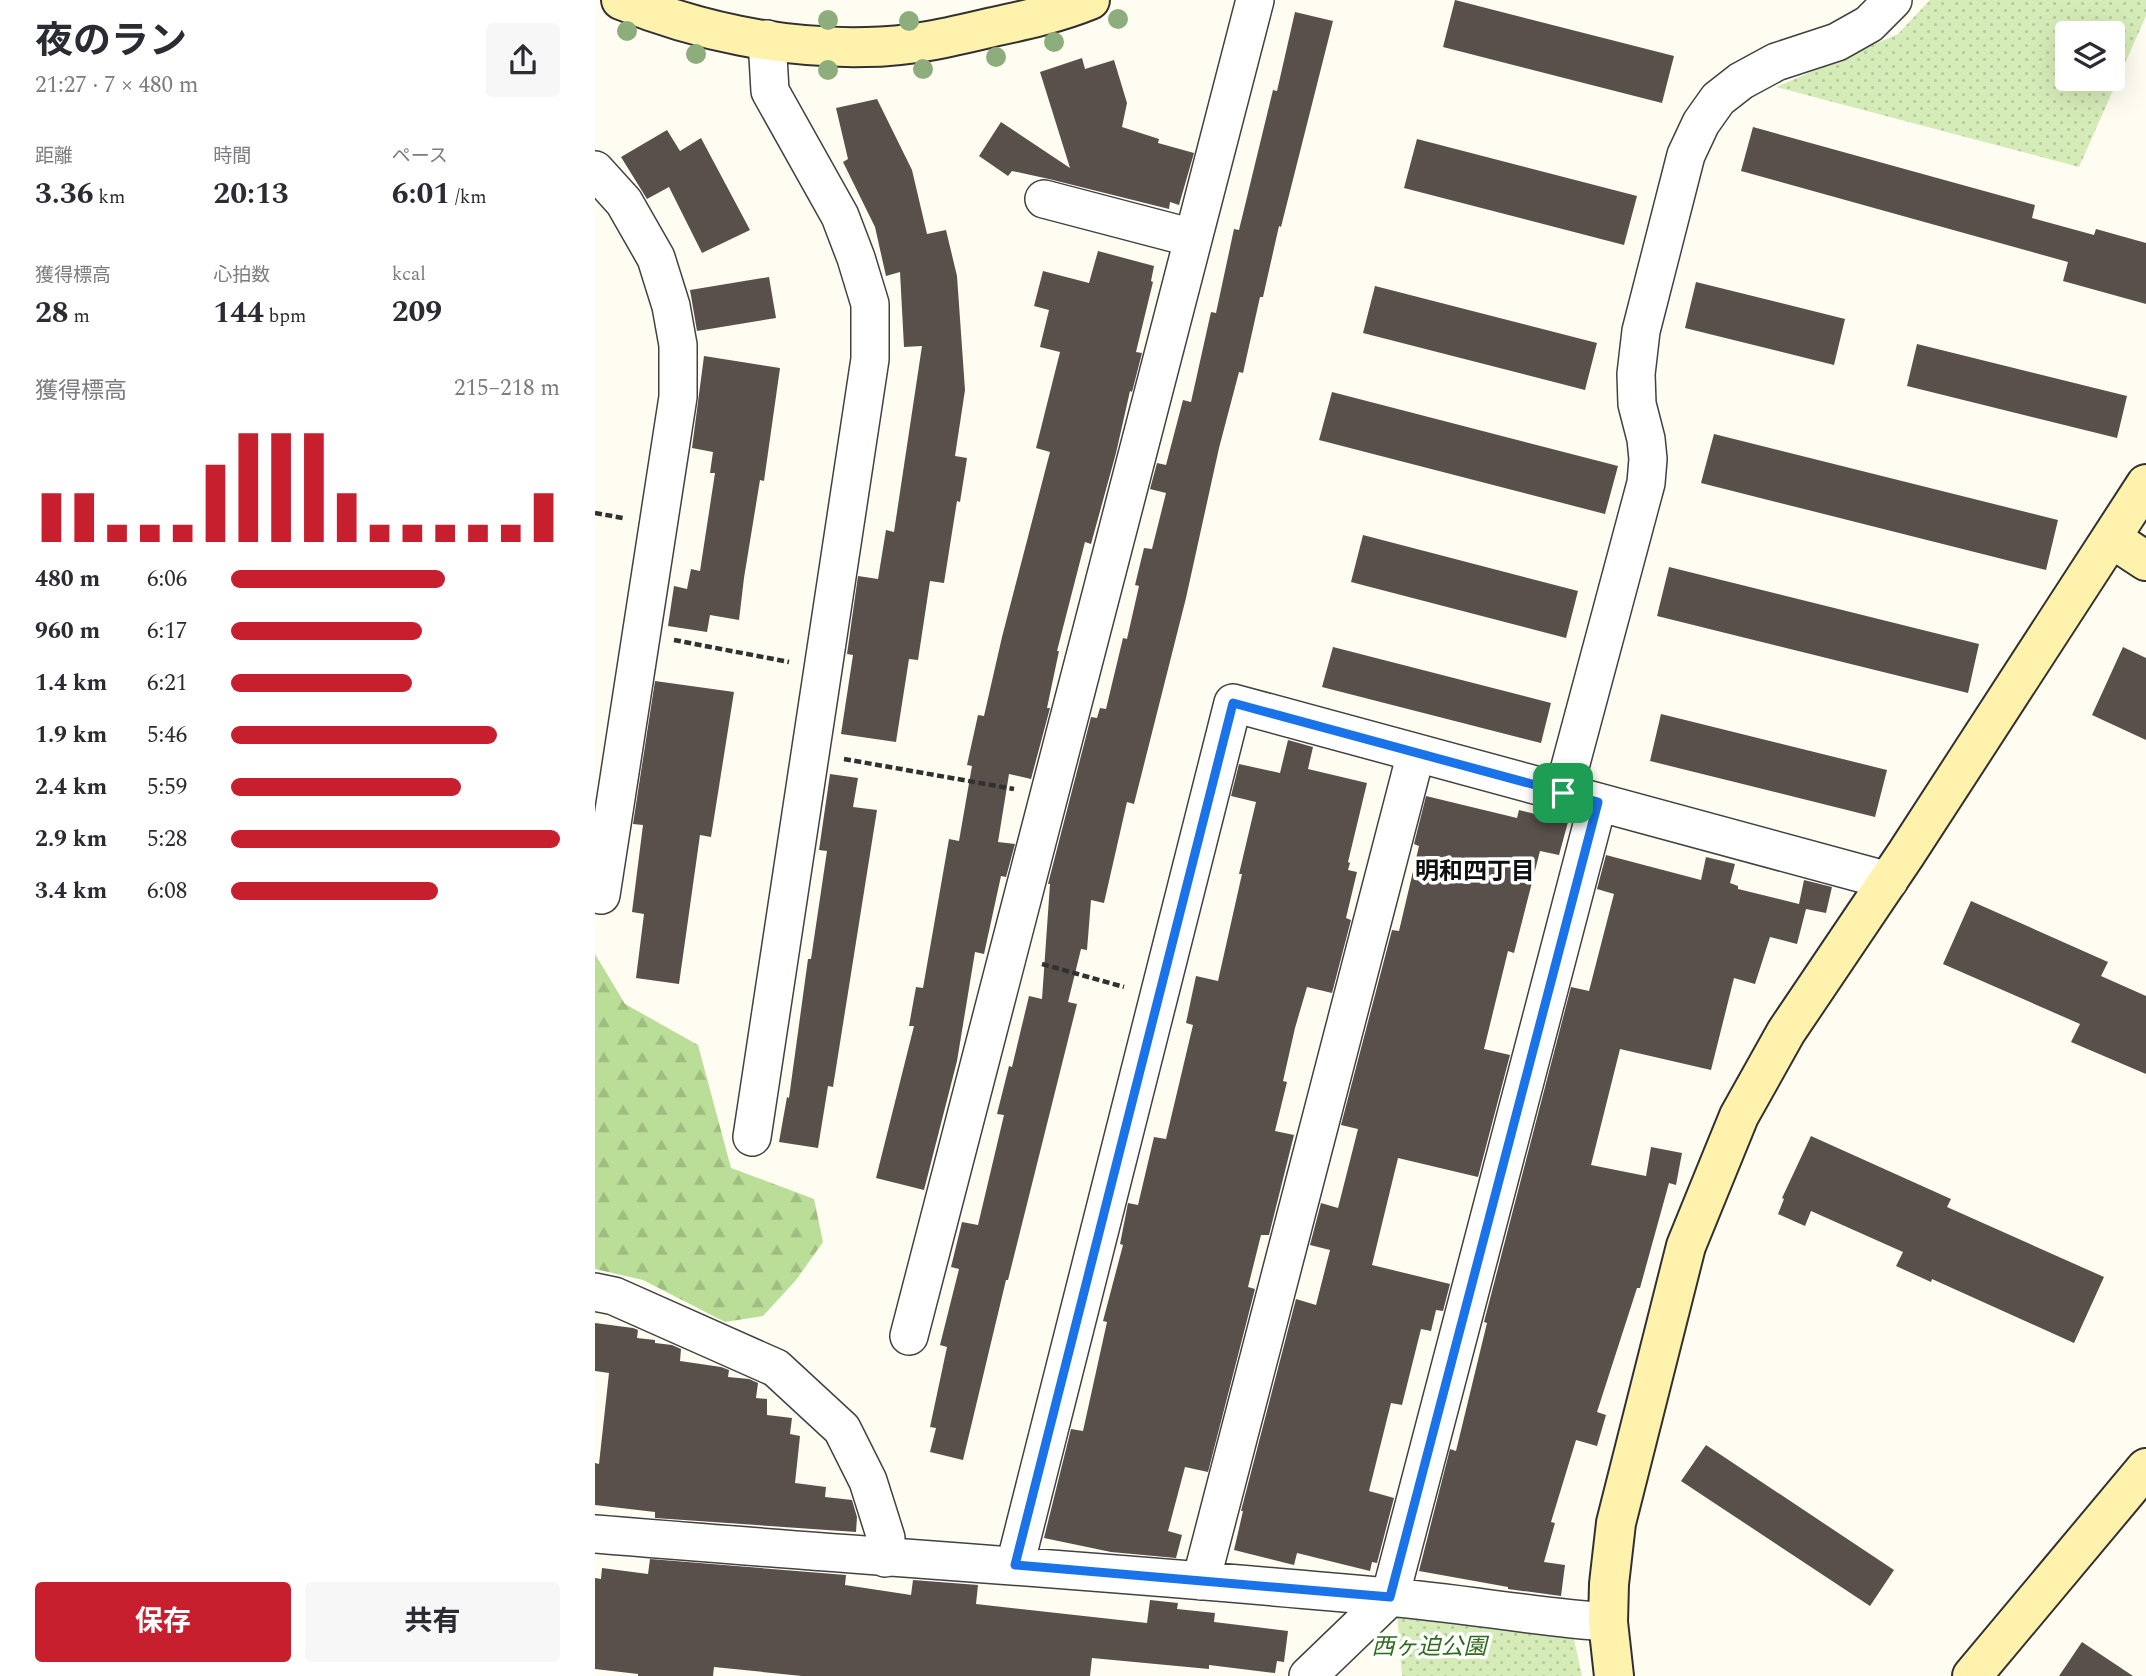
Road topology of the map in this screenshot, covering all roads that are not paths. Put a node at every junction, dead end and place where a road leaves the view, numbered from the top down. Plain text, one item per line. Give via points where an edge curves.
1 (621, 0) edge
2 (1090, 0) edge
3 (1255, 0) edge
4 (1893, 0) edge
5 (767, 39) junction
6 (595, 170) edge
7 (1044, 199) dead end
8 (1193, 238) junction
9 (2146, 484) edge
10 (2111, 538) junction
11 (2146, 561) edge
12 (1416, 753) junction
13 (1563, 793) junction
14 (1598, 802) junction
15 (1889, 881) junction
16 (601, 895) dead end
17 (752, 1137) dead end
18 (595, 1292) edge
19 (909, 1336) dead end
20 (2146, 1468) edge
21 (595, 1534) edge
22 (885, 1558) junction
23 (1015, 1565) junction
24 (1201, 1581) junction
25 (1390, 1597) junction
26 (1608, 1622) junction
27 (1308, 1676) edge
28 (1614, 1676) edge
29 (1972, 1676) edge

1 - 5 street via 711,31
2 - 5 street via 1058,13 918,43 818,47
3 - 8 street
4 - 13 street via 1870,24 1741,81 1718,99 1686,155 1641,331 1636,374 1648,459 1646,483
5 - 17 street via 770,90 841,216 870,304 870,359
6 - 16 street via 624,202 656,258 678,345 678,397
7 - 8 street
8 - 19 street
9 - 10 street
10 - 11 street
10 - 15 street
12 - 13 street
12 - 23 street via 1233,703
12 - 24 street
13 - 14 street
14 - 15 street
14 - 25 street
15 - 26 street via 1786,1032 1739,1116 1686,1246 1616,1523
18 - 22 street via 614,1296 776,1368 842,1429 868,1481 886,1538
20 - 29 street
21 - 22 street
22 - 23 street
23 - 24 street
24 - 25 street
25 - 26 street
25 - 27 street
26 - 28 street

